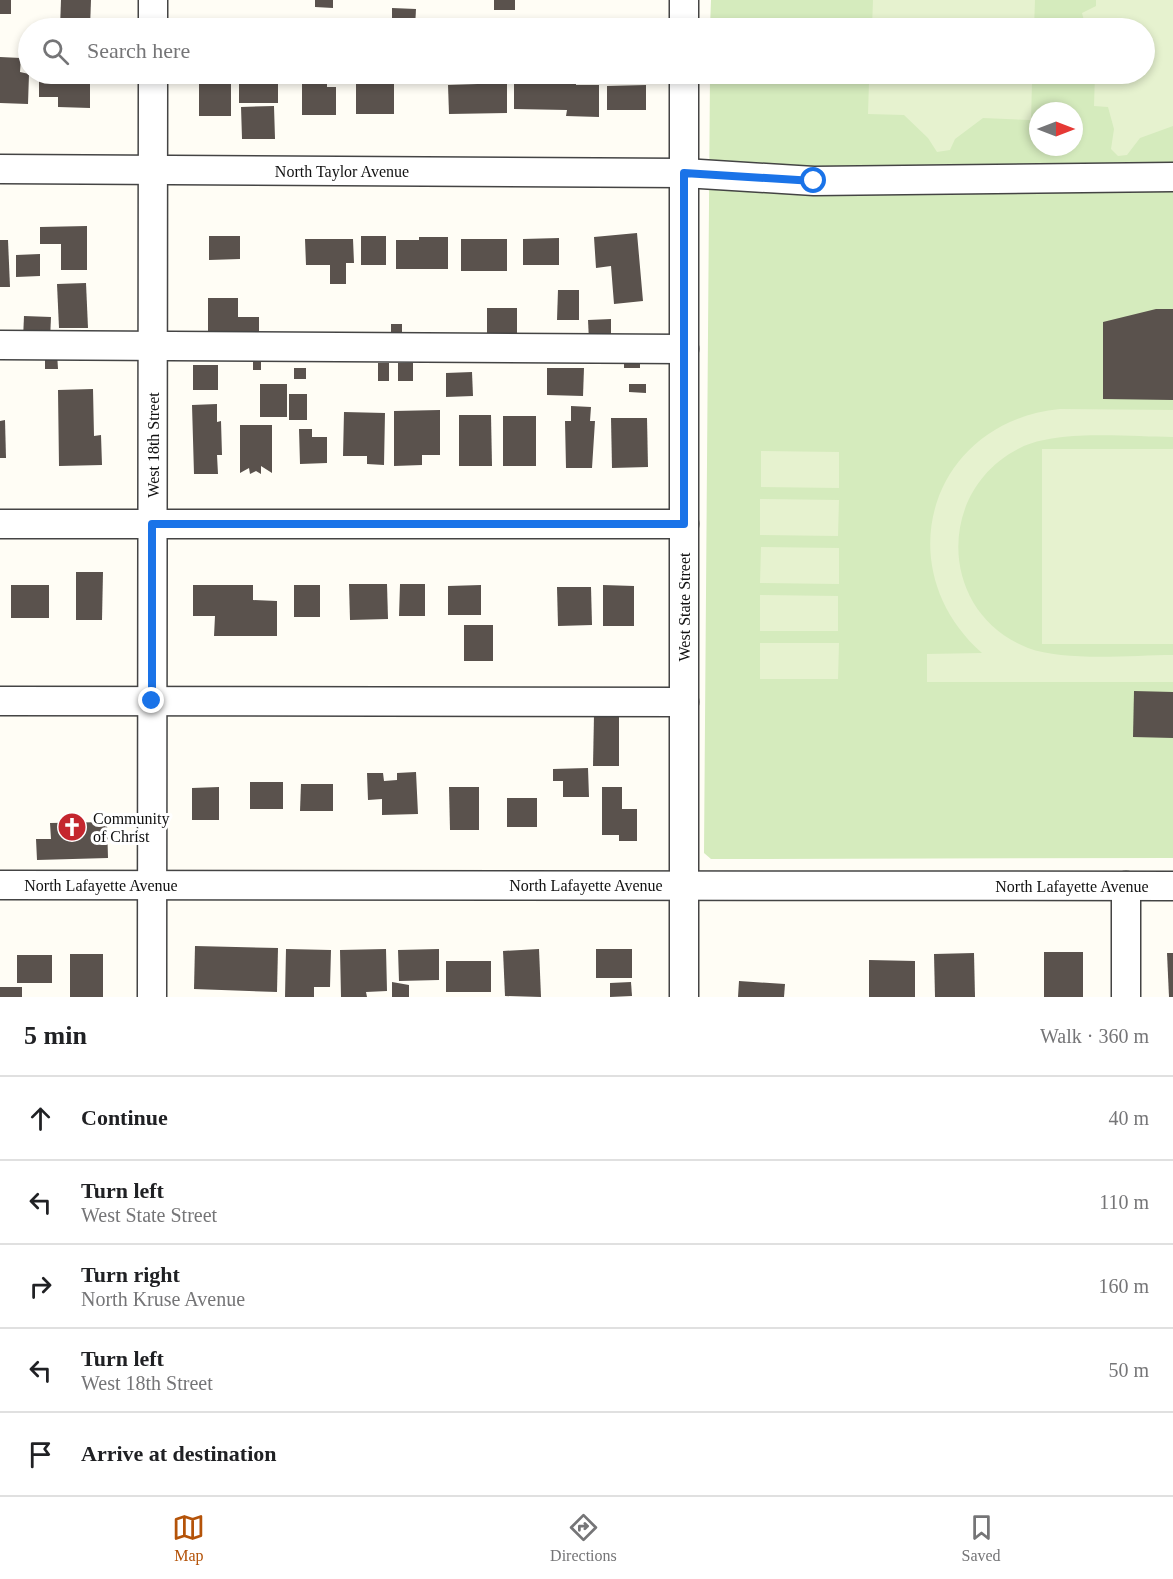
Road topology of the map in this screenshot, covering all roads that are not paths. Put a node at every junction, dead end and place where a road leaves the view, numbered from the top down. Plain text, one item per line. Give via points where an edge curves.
1 (153, 0) edge
2 (684, 0) edge
3 (153, 18) edge
4 (684, 18) edge
5 (153, 84) edge
6 (684, 84) edge
7 (0, 169) edge
8 (153, 170) junction
9 (684, 173) junction
10 (1173, 177) edge
11 (0, 345) edge
12 (153, 345) junction
13 (684, 349) junction
14 (0, 524) edge
15 (152, 524) junction
16 (684, 524) junction
17 (0, 701) edge
18 (152, 701) junction
19 (684, 702) junction
20 (684, 884) junction
21 (0, 885) edge
22 (152, 886) junction
23 (1126, 886) junction
24 (1173, 886) edge
25 (152, 997) edge
26 (684, 997) edge
27 (1126, 997) edge

1 - 3 street
2 - 4 street
5 - 8 street, West 18th Street
6 - 9 street, West State Street
7 - 8 street, North Taylor Avenue
8 - 9 street, North Taylor Avenue
8 - 12 street, West 18th Street
9 - 10 street, North Taylor Avenue via 814,181
9 - 13 street, West State Street
11 - 12 street
12 - 13 street
12 - 15 street, West 18th Street
13 - 16 street, West State Street
14 - 15 street
15 - 16 street
15 - 18 street, West 18th Street
16 - 19 street, West State Street
17 - 18 street
18 - 19 street
18 - 22 street, West 18th Street
19 - 20 street, West State Street
20 - 22 street, North Lafayette Avenue
20 - 23 street, North Lafayette Avenue
20 - 26 street, West State Street
21 - 22 street, North Lafayette Avenue
22 - 25 street, West 18th Street
23 - 24 street, North Lafayette Avenue
23 - 27 street

